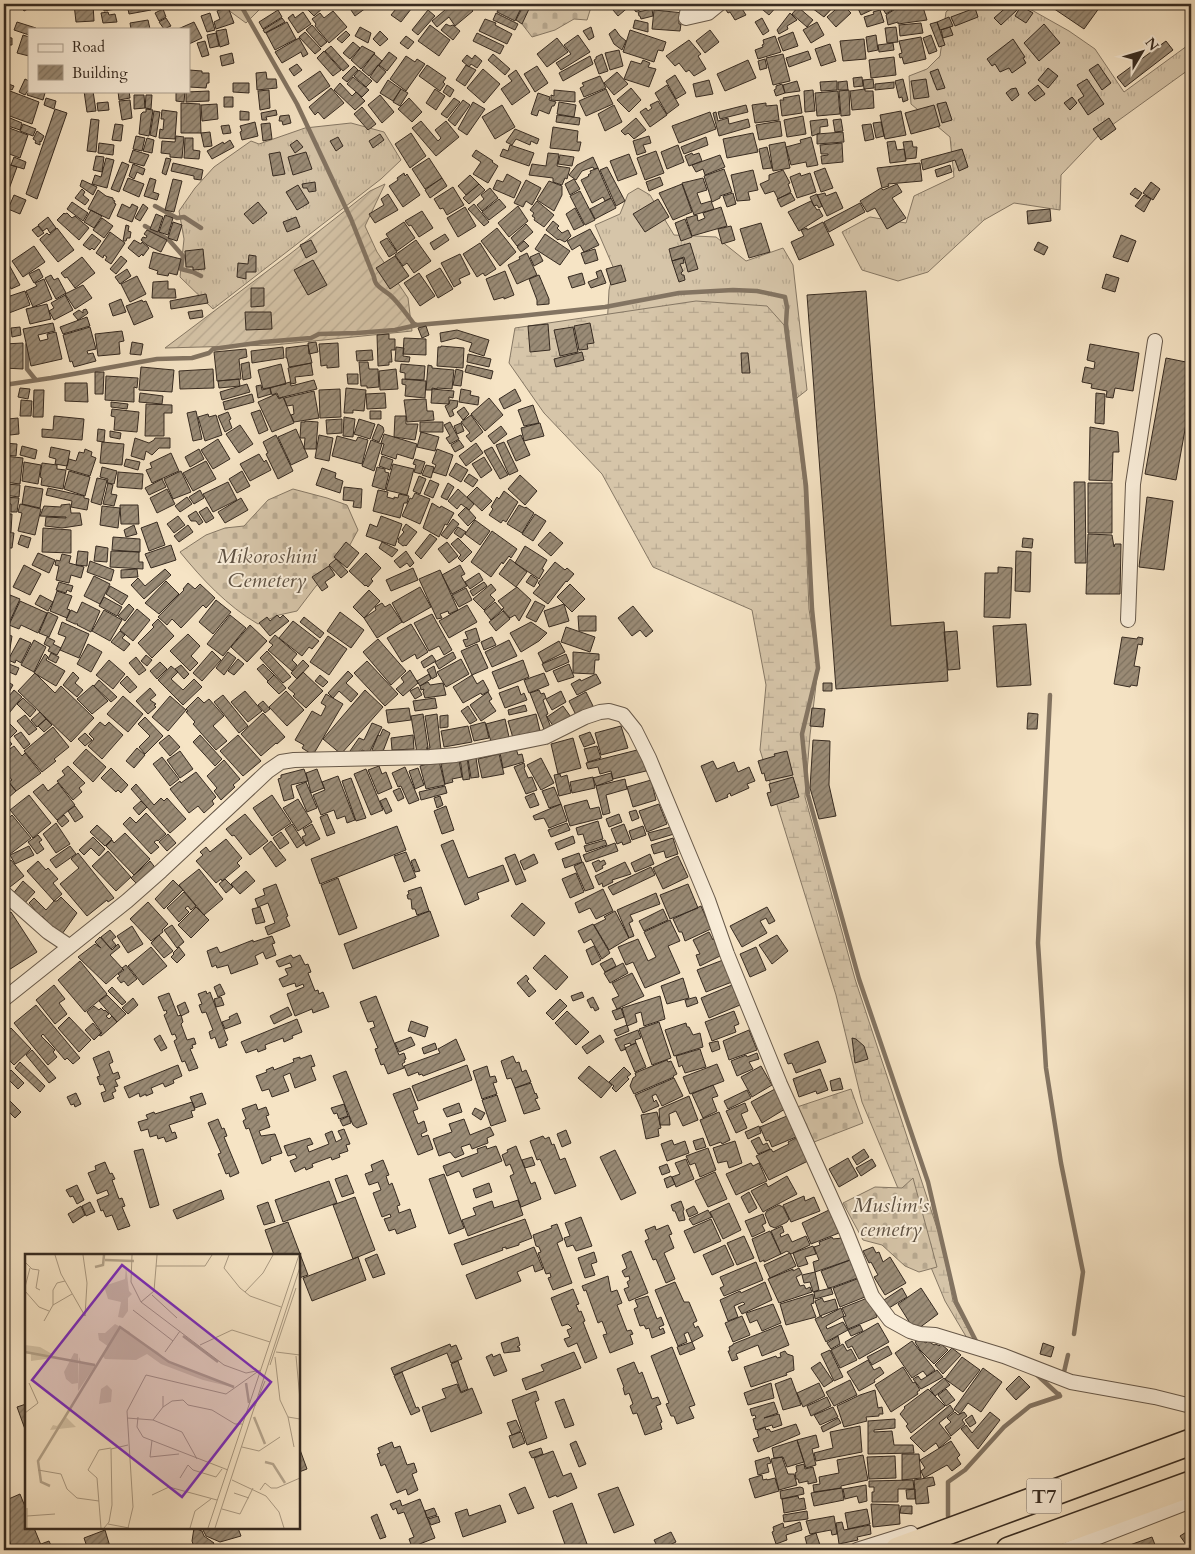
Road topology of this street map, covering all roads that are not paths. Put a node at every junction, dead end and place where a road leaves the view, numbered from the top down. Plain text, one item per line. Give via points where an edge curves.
1 (689, 4) edge
2 (719, 4) edge
3 (1155, 341) dead end
4 (1128, 620) dead end
5 (4, 893) edge
6 (69, 946) junction
7 (4, 999) edge
8 (1191, 1406) edge
9 (1191, 1431) edge
10 (1191, 1442) edge
11 (1191, 1484) edge
12 (1191, 1501) edge
13 (857, 1550) edge
14 (898, 1550) edge
15 (1009, 1550) edge
16 (1065, 1550) edge

1 - 2 street via 686,18 708,13
3 - 4 street via 1133,484
5 - 6 street
6 - 7 street
6 - 8 street via 127,901 268,770 281,762 456,755 545,737 585,717 609,710 617,712 630,721 649,758 784,1093 872,1296 890,1320 910,1331 935,1335 1004,1356 1070,1382
9 - 13 street via 1066,1479
10 - 14 highway, T7
11 - 15 highway, T7
12 - 16 street

